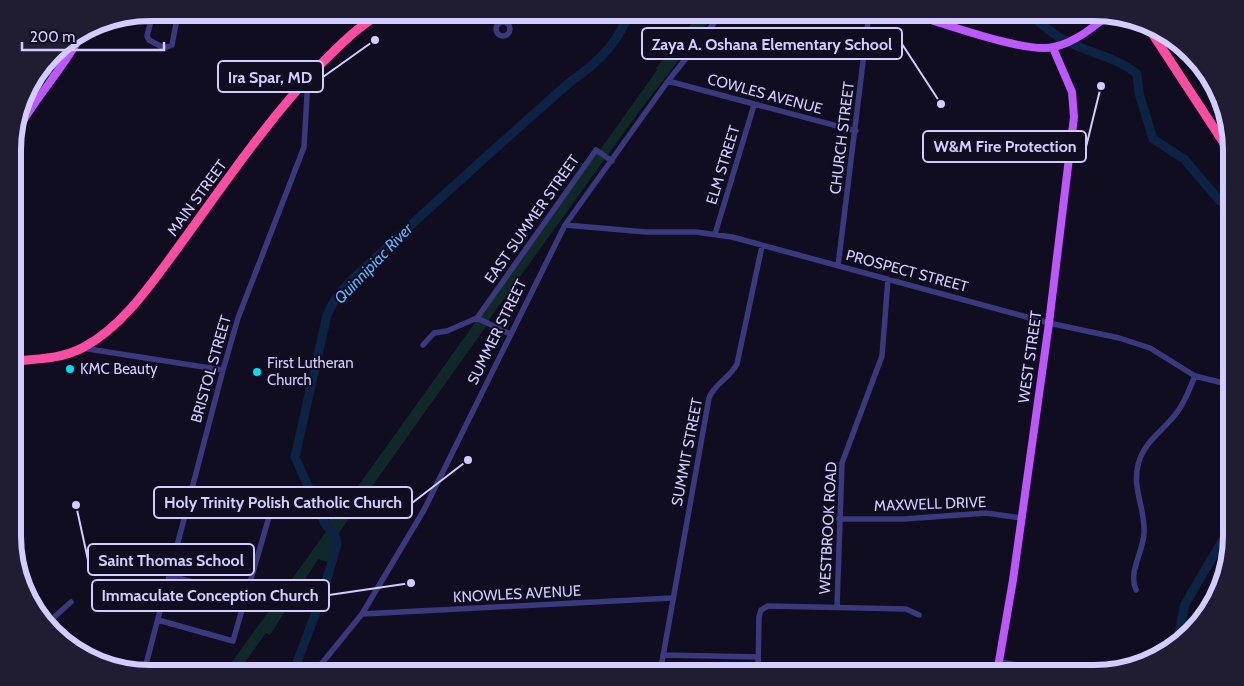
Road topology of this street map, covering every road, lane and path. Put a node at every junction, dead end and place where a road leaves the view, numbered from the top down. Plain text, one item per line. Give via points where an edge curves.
1 (715, 21) edge
2 (868, 21) edge
3 (939, 21) edge
4 (1099, 21) edge
5 (151, 22) edge
6 (176, 22) edge
7 (359, 22) edge
8 (366, 22) edge
9 (362, 24) junction
10 (1154, 36) edge
11 (76, 45) edge
12 (1053, 48) junction
13 (48, 72) edge
14 (54, 76) junction
15 (308, 77) junction
16 (668, 81) junction
17 (754, 105) junction
18 (27, 112) edge
19 (856, 131) junction
20 (1222, 140) edge
21 (612, 161) junction
22 (565, 225) junction
23 (715, 234) junction
24 (762, 246) junction
25 (838, 266) junction
26 (888, 279) junction
27 (477, 318) junction
28 (1049, 323) junction
29 (510, 334) junction
30 (423, 345) dead end
31 (82, 348) junction
32 (21, 360) edge
33 (223, 370) junction
34 (1195, 376) junction
35 (1222, 383) edge
36 (192, 489) junction
37 (1022, 518) junction
38 (839, 520) junction
39 (170, 576) junction
40 (1136, 590) dead end
41 (247, 596) junction
42 (672, 598) junction
43 (71, 602) dead end
44 (837, 606) junction
45 (362, 614) junction
46 (919, 615) dead end
47 (52, 619) edge
48 (158, 620) junction
49 (663, 655) junction
50 (758, 657) junction
51 (999, 662) joint
52 (661, 664) edge
53 (758, 664) edge
54 (1012, 664) edge
55 (146, 665) edge
56 (321, 665) edge

1 - 16 street, SUMMER STREET
2 - 19 street, CHURCH STREET
3 - 12 main road via 1022,46
4 - 12 main road via 1073,40
5 - 6 street via 149,40 164,48 172,45
7 - 9 street
8 - 9 highway, MAIN STREET
9 - 15 highway, MAIN STREET
10 - 20 highway
11 - 14 main road
12 - 28 main road, WEST STREET via 1069,84 1074,109
13 - 14 street
14 - 18 main road
15 - 31 highway, MAIN STREET via 283,104 146,290 98,339
15 - 33 street, BRISTOL STREET via 304,147 238,318
16 - 17 street, COWLES AVENUE
16 - 21 street, SUMMER STREET
17 - 19 street, COWLES AVENUE
17 - 23 street, ELM STREET
19 - 25 street, CHURCH STREET
21 - 22 street, SUMMER STREET
21 - 27 street, EAST SUMMER STREET via 596,150
22 - 23 street, PROSPECT STREET
22 - 29 street, SUMMER STREET
23 - 24 street, PROSPECT STREET
24 - 25 street, PROSPECT STREET
24 - 42 street, SUMMIT STREET via 737,364 708,398
25 - 26 street, PROSPECT STREET
26 - 28 street, PROSPECT STREET
26 - 38 street, WESTBROOK ROAD via 882,356 842,463
27 - 29 street
27 - 30 street via 434,333
28 - 34 street, PROSPECT STREET via 1150,348
28 - 37 main road, WEST STREET
29 - 45 street, SUMMER STREET via 424,510
31 - 32 highway, MAIN STREET via 53,358
31 - 33 street
33 - 36 street, BRISTOL STREET
34 - 35 street, PROSPECT STREET
34 - 40 street via 1180,408 1170,422 1152,436 1138,465 1137,493 1144,535 1133,576
36 - 39 street, BRISTOL STREET
36 - 41 street via 271,510
37 - 38 street, MAXWELL DRIVE via 986,513
37 - 51 main road, WEST STREET
38 - 44 street, WESTBROOK ROAD
39 - 41 street
39 - 48 street, BRISTOL STREET
41 - 48 street via 233,641
42 - 45 street, KNOWLES AVENUE
42 - 49 street, SUMMIT STREET
43 - 47 street
44 - 46 street via 906,609
44 - 50 street via 768,606 761,610
45 - 56 street, SUMMER STREET
48 - 55 street, BRISTOL STREET
49 - 50 street
49 - 52 street, SUMMIT STREET
50 - 53 street
51 - 54 street

